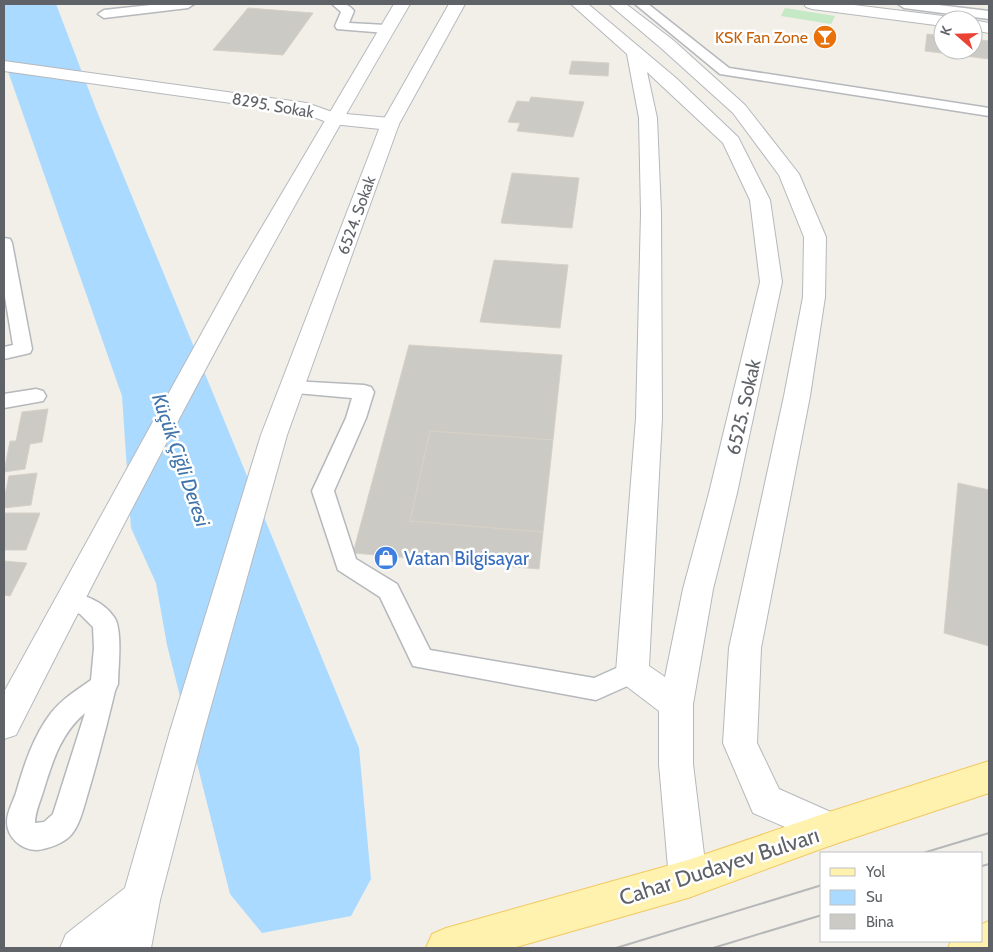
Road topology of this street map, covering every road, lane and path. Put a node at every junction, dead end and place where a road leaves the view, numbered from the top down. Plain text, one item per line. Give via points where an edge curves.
1 (188, 4) edge
2 (338, 4) edge
3 (402, 4) edge
4 (456, 4) edge
5 (579, 4) edge
6 (617, 4) edge
7 (641, 4) edge
8 (812, 4) edge
9 (904, 4) edge
10 (104, 14) dead end
11 (989, 15) edge
12 (933, 20) edge
13 (386, 29) junction
14 (635, 52) junction
15 (4, 66) edge
16 (4, 82) edge
17 (83, 94) dead end
18 (989, 112) edge
19 (332, 118) junction
20 (390, 124) junction
21 (4, 243) edge
22 (4, 353) edge
23 (292, 387) junction
24 (36, 396) dead end
25 (4, 401) edge
26 (69, 600) junction
27 (632, 672) junction
28 (105, 684) junction
29 (676, 704) junction
30 (4, 724) edge
31 (989, 777) edge
32 (830, 830) junction
33 (688, 879) junction
34 (141, 900) junction
35 (989, 941) edge
36 (80, 948) edge
37 (131, 948) edge
38 (446, 948) edge
39 (968, 948) edge

1 - 10 lane
2 - 13 lane via 348,11 342,26
3 - 13 street
4 - 20 street, 6524. Sokak
5 - 14 street, 6525. Sokak
6 - 32 street via 739,110 789,174 815,237 814,297 745,648 740,743 766,801
7 - 18 lane via 725,71
8 - 12 street
9 - 11 lane
13 - 19 street
14 - 27 street via 648,118 651,213 649,418
14 - 29 street, 6525. Sokak via 731,141 760,200 771,282 698,589
15 - 19 street, 8295. Sokak via 112,90 297,123
16 - 17 street
19 - 20 street, 8295. Sokak
19 - 26 street via 221,315
20 - 23 street, 6524. Sokak
21 - 22 lane via 23,349
23 - 27 lane via 364,392 356,418 323,491 346,564 389,591 422,659 596,689
23 - 34 street, 6524. Sokak via 274,435 186,731
24 - 25 lane
26 - 28 lane via 88,607 105,623
26 - 30 street
27 - 29 street
28 - 28 lane via 62,826 40,837 31,836 21,824 46,744 68,712
29 - 33 street, 6525. Sokak via 676,764
31 - 32 main road, Cahar Dudayev Bulvarı
32 - 33 main road, Cahar Dudayev Bulvarı
33 - 38 main road, Cahar Dudayev Bulvarı
34 - 36 street
34 - 37 street, 6524. Sokak
35 - 39 main road

